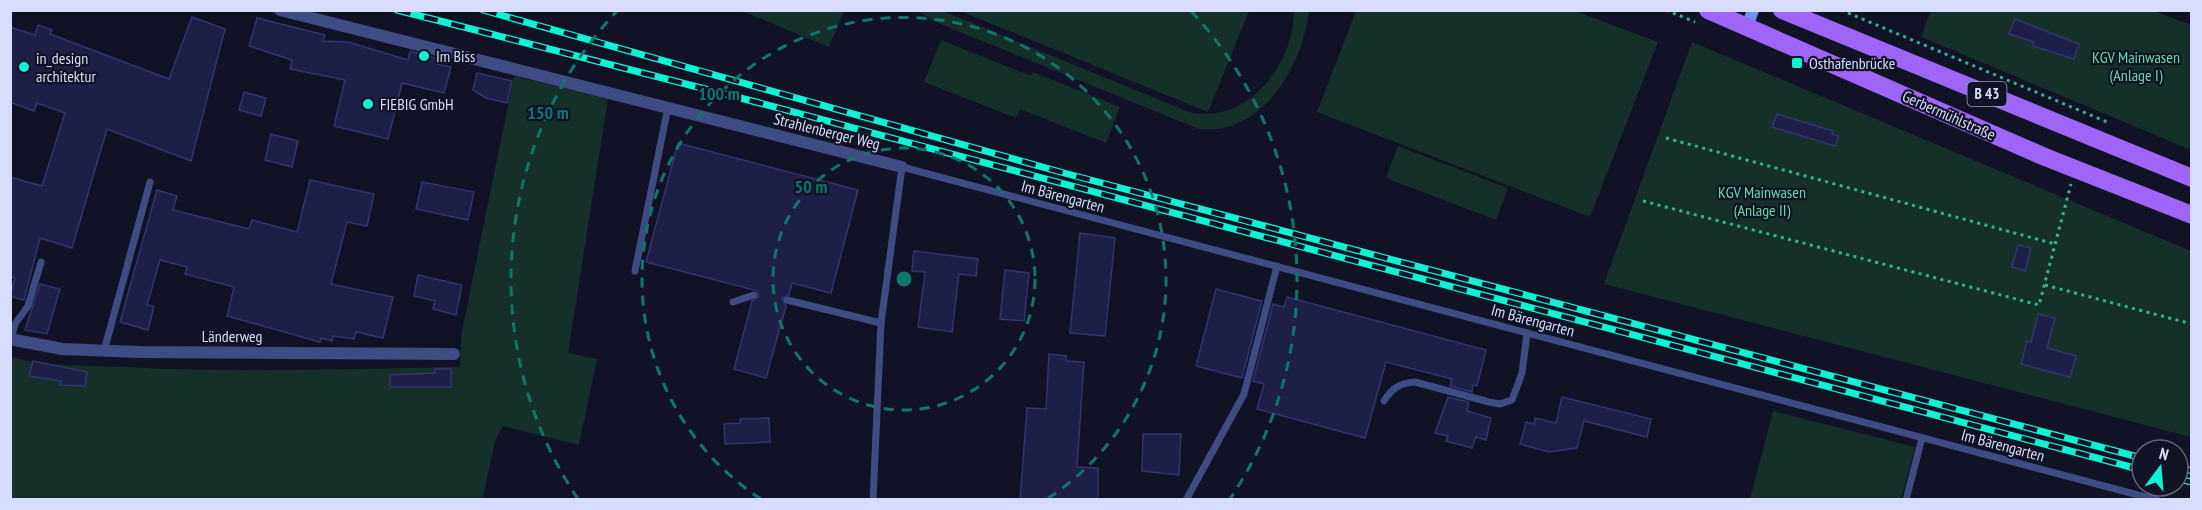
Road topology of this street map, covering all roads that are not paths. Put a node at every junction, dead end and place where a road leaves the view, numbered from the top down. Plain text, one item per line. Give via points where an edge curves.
1 (280, 10) edge
2 (1708, 10) edge
3 (1782, 10) edge
4 (1750, 19) edge
5 (668, 107) junction
6 (902, 167) junction
7 (2192, 178) edge
8 (150, 182) dead end
9 (2192, 215) edge
10 (41, 262) dead end
11 (1277, 266) junction
12 (635, 271) dead end
13 (754, 295) dead end
14 (788, 300) dead end
15 (733, 302) dead end
16 (881, 323) junction
17 (1527, 333) junction
18 (11, 339) edge
19 (104, 351) junction
20 (454, 354) dead end
21 (1384, 401) dead end
22 (1922, 438) junction
23 (873, 500) edge
24 (1186, 500) edge
25 (1906, 500) edge
26 (2157, 500) edge

1 - 5 street, Strahlenberger Weg
2 - 4 main road, Gerbermühlstraße / B 43
3 - 7 main road, Gerbermühlstraße / B 43
4 - 9 main road, Gerbermühlstraße / B 43 via 2035,153
5 - 6 street, Strahlenberger Weg
5 - 12 lane
6 - 11 lane, Im Bärengarten
6 - 16 lane
8 - 19 lane
10 - 18 lane via 28,306 15,324
11 - 17 lane, Im Bärengarten
11 - 24 lane via 1244,394
13 - 15 lane
14 - 16 lane
16 - 23 lane
17 - 21 lane via 1522,373 1512,400 1500,404 1404,382
17 - 22 lane, Im Bärengarten
18 - 19 street, Länderweg via 62,349
19 - 20 street, Länderweg
22 - 25 lane
22 - 26 lane, Im Bärengarten

